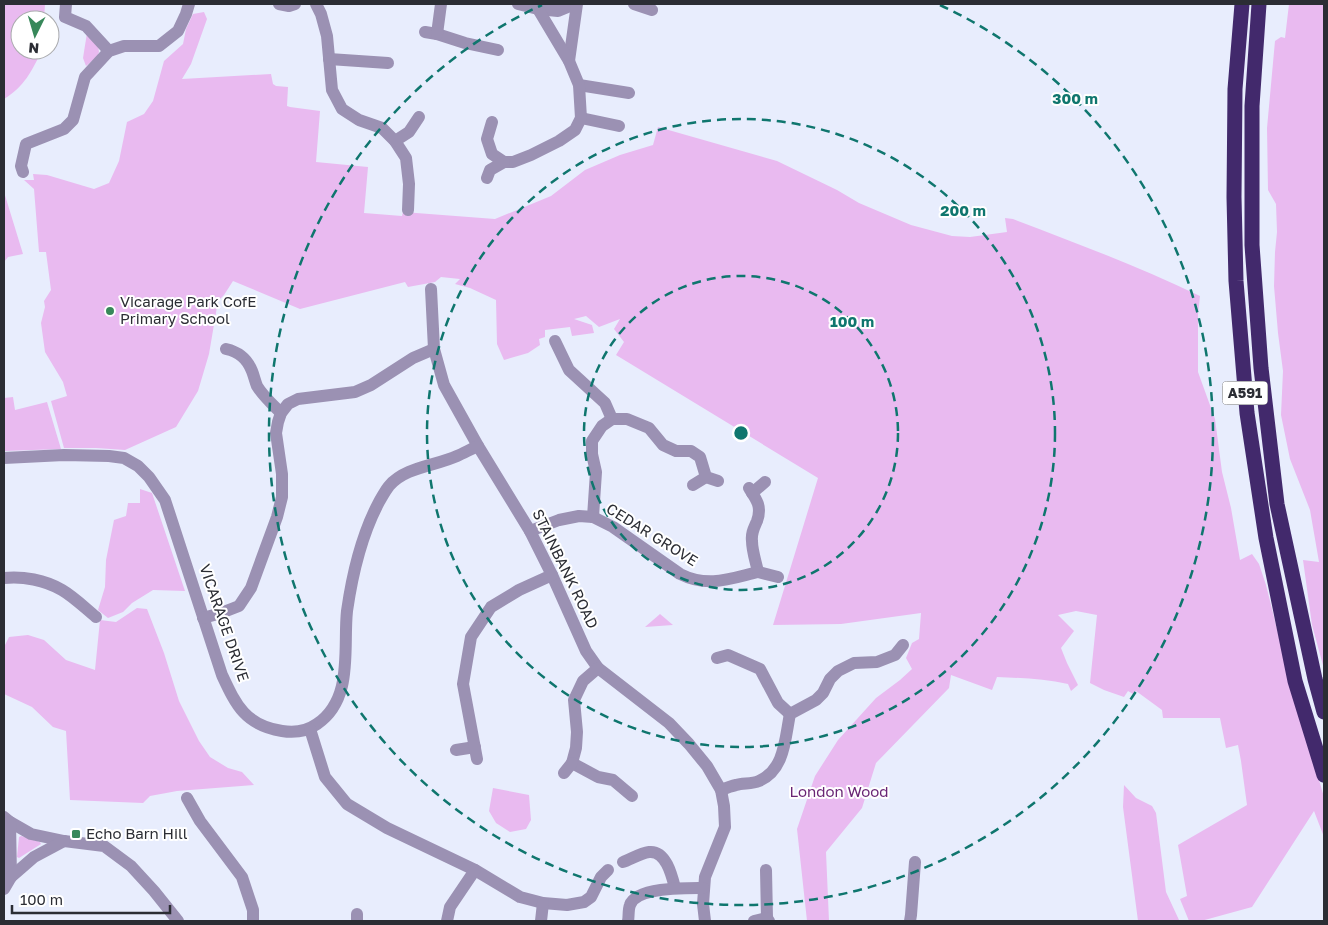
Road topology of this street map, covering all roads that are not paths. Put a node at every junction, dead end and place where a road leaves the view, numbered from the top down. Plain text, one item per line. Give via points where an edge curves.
1 (66, 4) edge
2 (189, 4) edge
3 (279, 4) edge
4 (295, 4) edge
5 (316, 4) edge
6 (441, 4) edge
7 (518, 4) edge
8 (576, 4) edge
9 (634, 4) edge
10 (1242, 4) edge
11 (1259, 4) edge
12 (538, 10) junction
13 (652, 10) dead end
14 (498, 50) dead end
15 (109, 51) junction
16 (329, 59) junction
17 (570, 61) junction
18 (388, 62) dead end
19 (579, 85) junction
20 (629, 93) dead end
21 (419, 117) dead end
22 (581, 118) junction
23 (492, 122) dead end
24 (619, 126) dead end
25 (395, 141) junction
26 (504, 162) junction
27 (23, 172) dead end
28 (487, 178) dead end
29 (408, 210) dead end
30 (431, 289) dead end
31 (555, 341) dead end
32 (226, 349) dead end
33 (434, 349) junction
34 (281, 413) junction
35 (612, 419) junction
36 (478, 446) junction
37 (4, 458) edge
38 (764, 482) dead end
39 (693, 485) dead end
40 (592, 517) junction
41 (530, 531) junction
42 (758, 572) junction
43 (552, 575) junction
44 (778, 577) dead end
45 (4, 578) edge
46 (96, 617) dead end
47 (203, 618) junction
48 (903, 645) dead end
49 (717, 658) dead end
50 (598, 668) junction
51 (1324, 712) edge
52 (790, 714) junction
53 (310, 728) junction
54 (456, 750) dead end
55 (1324, 775) edge
56 (721, 790) junction
57 (632, 796) dead end
58 (187, 798) dead end
59 (7, 819) edge
60 (64, 841) junction
61 (623, 862) dead end
62 (915, 862) dead end
63 (475, 870) junction
64 (608, 870) dead end
65 (766, 870) dead end
66 (12, 877) junction
67 (675, 888) junction
68 (704, 888) junction
69 (4, 889) edge
70 (543, 903) junction
71 (768, 920) edge
72 (178, 921) edge
73 (253, 921) edge
74 (447, 921) edge
75 (541, 921) edge
76 (628, 921) edge
77 (705, 921) edge
78 (754, 921) edge
79 (910, 921) edge

1 - 15 street via 65,17 86,26
2 - 15 street via 178,31 159,46 124,46
3 - 4 street
5 - 16 street via 327,36
6 - 14 street via 431,33
7 - 12 street
8 - 12 street via 558,11
8 - 17 street
9 - 13 street
10 - 55 highway, A591 via 1235,89 1234,197 1236,281 1247,413 1266,538 1295,681
11 - 51 highway, A591 via 1252,106 1252,245 1261,368 1277,504
12 - 17 street
15 - 27 street via 85,77 73,120 64,129 26,144 21,166
16 - 18 street
16 - 25 street via 332,90 342,109 358,120 382,128
17 - 19 street
19 - 20 street
19 - 22 street
21 - 25 street via 409,132
22 - 24 street
22 - 26 street via 575,130 559,141 513,162
23 - 26 street via 486,140 492,154
25 - 29 street via 406,158
26 - 28 street via 490,170
30 - 33 street, STAINBANK ROAD
31 - 35 street via 569,370 605,403
32 - 34 street via 245,358 256,385
33 - 34 street via 355,392 298,399
33 - 36 street, STAINBANK ROAD via 444,385
34 - 47 street via 276,432 282,497 251,588 239,606
35 - 39 street via 627,419 649,428 663,445 676,451 691,451 700,457 712,479
35 - 40 street via 602,426 592,441 596,472
36 - 41 street, STAINBANK ROAD
36 - 53 street, VICARAGE DRIVE via 402,475 388,486 366,531 351,586 346,667 339,696 324,719
37 - 47 street, VICARAGE DRIVE via 109,456 124,458 138,466 165,500
38 - 42 street via 751,491 759,510 752,530
40 - 41 street, CEDAR GROVE via 559,520
40 - 42 street, CEDAR GROVE via 613,527 691,580 725,580
41 - 43 street, STAINBANK ROAD
42 - 44 street, CEDAR GROVE
43 - 50 street, STAINBANK ROAD via 586,651
43 - 54 street via 491,607 471,636 463,684 476,753
45 - 46 street via 38,580 61,590
47 - 53 street, VICARAGE DRIVE via 222,675 233,700 243,712 256,723 273,730 290,733
48 - 52 street via 895,655 877,662 854,663 838,671 816,700
49 - 52 street via 728,655 760,670 778,703
50 - 56 street, STAINBANK ROAD via 669,723 707,766
50 - 57 street via 583,682 574,700 576,748 568,768 613,780
52 - 56 street via 781,759 773,772 758,781
53 - 63 street via 324,776 347,804 387,828
56 - 68 street, STAINBANK ROAD via 725,827
58 - 73 street via 242,877 253,910
59 - 60 street via 31,834
59 - 66 street
60 - 66 street via 34,857
60 - 72 street via 104,846 131,866
61 - 67 street via 647,852 658,853 669,868
62 - 79 street
63 - 70 street via 520,897
63 - 74 street via 450,907
64 - 70 street via 591,897 584,902 568,905
65 - 71 street
66 - 69 street
67 - 68 street
67 - 76 street via 635,898
68 - 77 street
70 - 75 street
71 - 78 street

